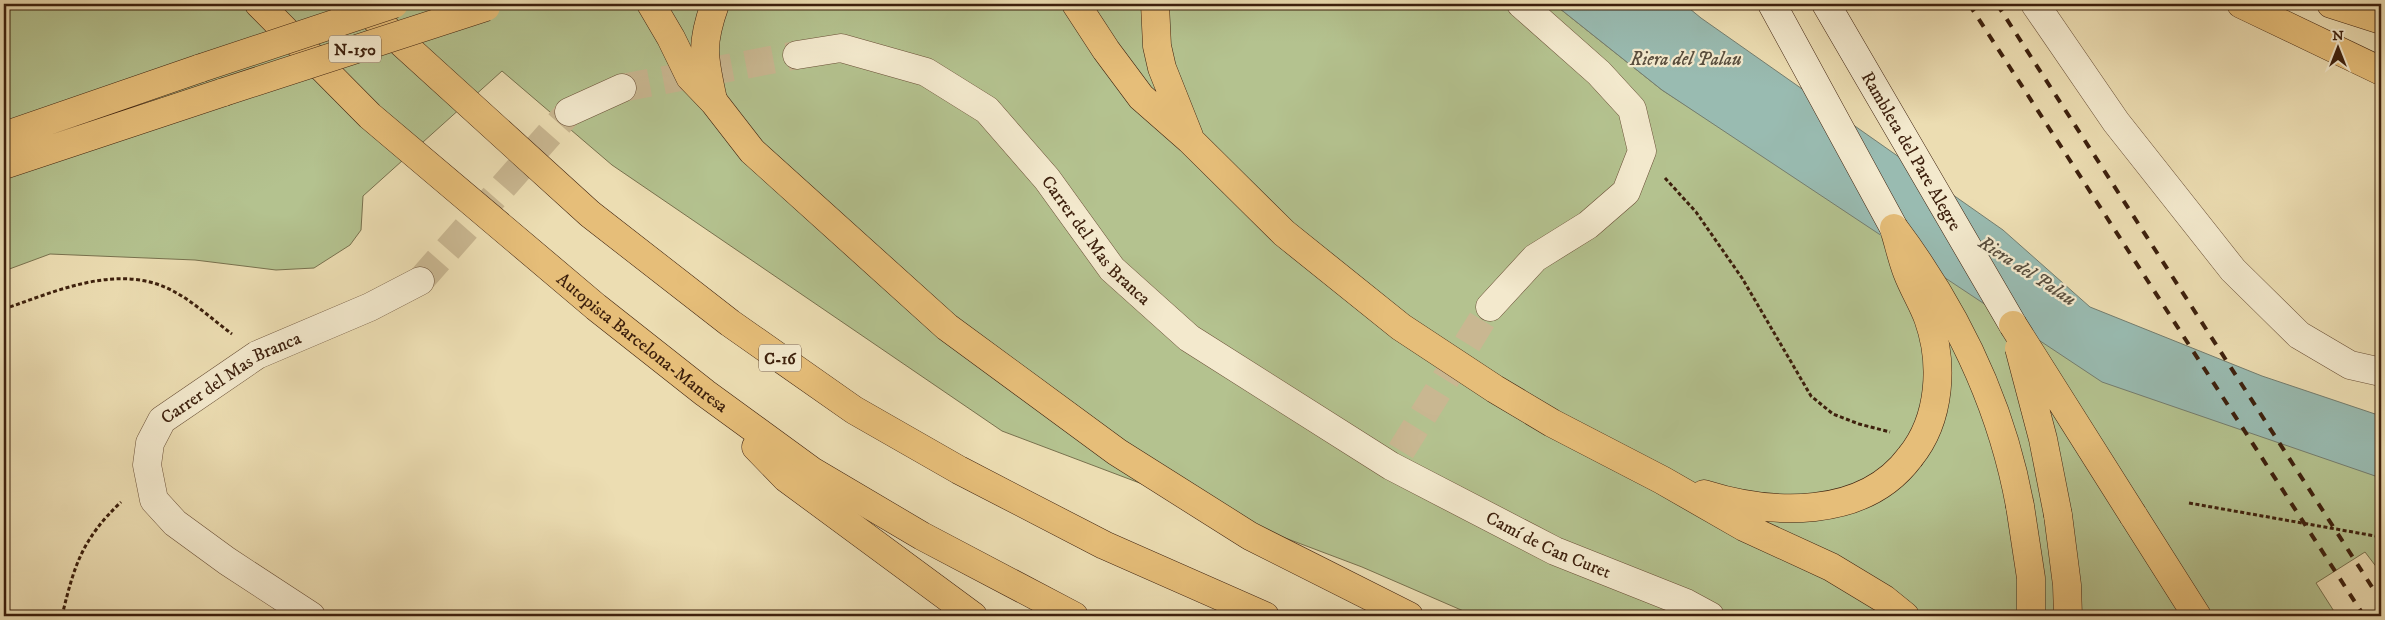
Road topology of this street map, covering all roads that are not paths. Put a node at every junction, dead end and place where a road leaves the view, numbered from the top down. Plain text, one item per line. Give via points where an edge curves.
1 (259, 4) edge
2 (359, 4) edge
3 (394, 4) edge
4 (651, 4) edge
5 (715, 4) edge
6 (1076, 4) edge
7 (1155, 4) edge
8 (1521, 4) edge
9 (1772, 4) edge
10 (1826, 4) edge
11 (2035, 4) edge
12 (2331, 4) edge
13 (2245, 5) edge
14 (492, 6) edge
15 (2381, 20) edge
16 (2381, 51) edge
17 (797, 55) tunnel mouth
18 (2381, 71) edge
19 (622, 88) tunnel mouth
20 (714, 102) junction
21 (569, 112) tunnel mouth
22 (4, 136) edge
23 (1190, 140) junction
24 (4, 165) edge
25 (1894, 228) junction
26 (420, 281) tunnel mouth
27 (1490, 307) tunnel mouth
28 (2014, 325) junction
29 (2381, 372) edge
30 (705, 393) junction
31 (1396, 458) joint
32 (1662, 480) junction
33 (311, 616) edge
34 (973, 616) edge
35 (1074, 616) edge
36 (1265, 616) edge
37 (1409, 616) edge
38 (1710, 616) edge
39 (1905, 616) edge
40 (2031, 616) edge
41 (2068, 616) edge
42 (2197, 616) edge

1 - 30 main road, Autopista Barcelona-Manresa via 370,116 596,307
2 - 36 main road, C-16 via 590,214 730,323 854,410 959,470 1104,545
3 - 22 main road, N-150, bridge
4 - 20 main road via 690,77
5 - 20 main road via 705,31 704,58
6 - 23 main road via 1141,97
7 - 23 main road via 1157,46 1162,68
8 - 27 street via 1632,109 1642,151 1626,192 1588,225 1535,258
9 - 25 street
10 - 28 street, Rambleta del Pare Alegre
11 - 29 street via 2116,122 2234,270 2300,335 2350,365
12 - 15 main road
13 - 16 main road
13 - 18 main road
14 - 24 main road, N-150, bridge
17 - 31 street, Carrer del Mas Branca via 841,48 926,72 987,110 1047,180 1112,268 1189,338
19 - 21 street
20 - 37 main road via 752,151 955,332 1117,452 1250,536
23 - 32 main road via 1284,233 1400,326 1552,423
25 - 32 main road, bridge via 1907,273 1928,318 1937,364 1931,417 1918,448 1910,457 1889,479 1865,494 1836,505 1805,509 1720,499
25 - 40 main road, bridge via 1951,312 1980,372 2000,427 2020,506 2031,578
26 - 33 street, Carrer del Mas Branca via 370,307 257,355 162,420 150,443 147,465 154,500 175,523
28 - 41 main road, bridge via 2058,514
28 - 42 main road, bridge
30 - 34 main road via 786,478
30 - 35 main road, Autopista Barcelona-Manresa via 812,471 922,536
31 - 38 street, Camí de Can Curet via 1554,552 1686,603
32 - 39 main road via 1744,527 1831,567

